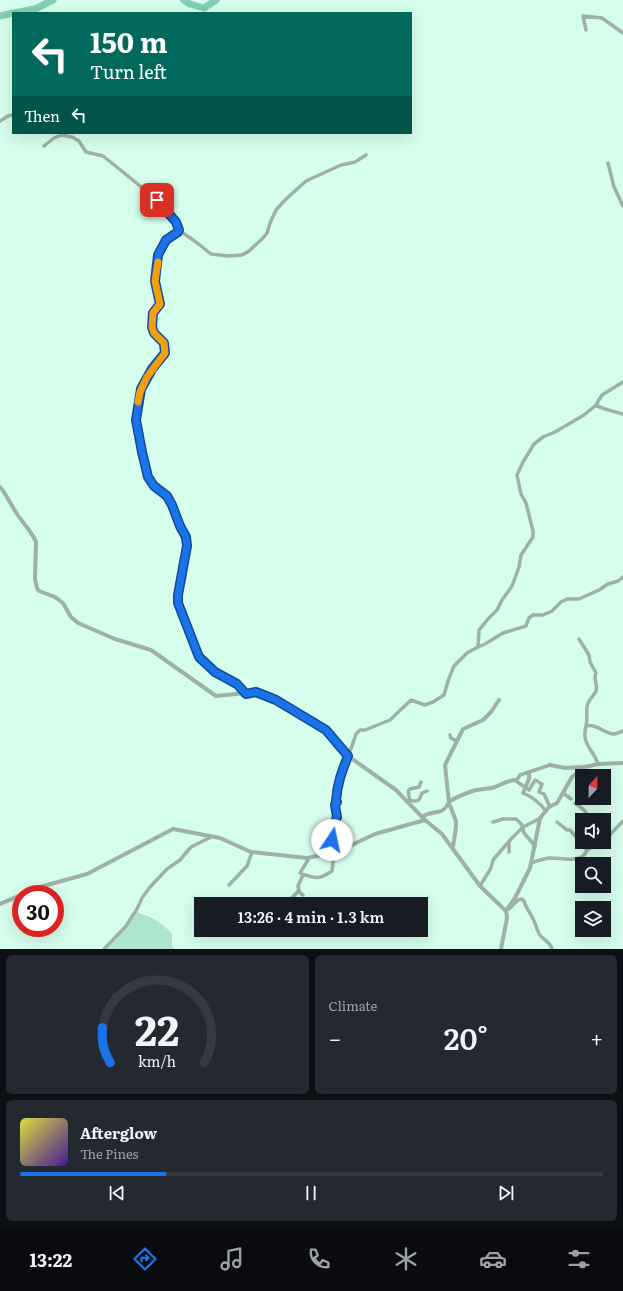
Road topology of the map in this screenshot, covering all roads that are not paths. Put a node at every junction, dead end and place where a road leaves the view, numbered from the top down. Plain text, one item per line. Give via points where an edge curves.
1 (586, 30) dead end
2 (623, 33) edge
3 (12, 115) edge
4 (0, 121) edge
5 (44, 146) dead end
6 (366, 155) dead end
7 (608, 163) dead end
8 (623, 206) edge
9 (178, 232) junction
10 (623, 382) edge
11 (596, 405) junction
12 (623, 414) edge
13 (0, 487) edge
14 (623, 577) edge
15 (579, 639) dead end
16 (478, 647) junction
17 (246, 694) junction
18 (499, 700) dead end
19 (586, 726) junction
20 (623, 731) edge
21 (450, 735) dead end
22 (457, 741) junction
23 (348, 756) junction
24 (623, 763) edge
25 (598, 764) junction
26 (550, 765) joint
27 (585, 767) junction
28 (529, 772) junction
29 (516, 780) junction
30 (421, 782) dead end
31 (525, 788) junction
32 (427, 791) dead end
33 (563, 793) junction
34 (571, 799) dead end
35 (409, 801) junction
36 (449, 801) junction
37 (578, 805) edge
38 (548, 809) junction
39 (585, 813) edge
40 (423, 818) junction
41 (541, 818) junction
42 (623, 821) edge
43 (493, 822) dead end
44 (557, 822) dead end
45 (523, 827) junction
46 (611, 836) edge
47 (211, 837) junction
48 (509, 841) junction
49 (535, 846) junction
50 (453, 847) junction
51 (587, 850) joint
52 (252, 852) junction
53 (334, 852) junction
54 (509, 852) dead end
55 (307, 858) junction
56 (531, 863) junction
57 (303, 875) junction
58 (47, 885) edge
59 (229, 885) dead end
60 (480, 886) junction
61 (299, 890) junction
62 (303, 895) dead end
63 (293, 897) edge
64 (12, 899) edge
65 (0, 904) edge
66 (506, 910) junction
67 (104, 949) edge
68 (501, 949) edge
69 (552, 949) edge

1 - 2 street via 583,16 602,18
3 - 4 street
5 - 9 street via 58,136 65,136 79,141 86,152 106,158 157,200 178,226
6 - 9 street via 355,162 341,165 306,181 276,210 263,238 242,255 211,254
7 - 8 street via 614,187
9 - 17 street via 166,240 158,255 155,281 160,304 153,313 152,327 164,343 165,353 141,389 137,425 148,477 154,486 167,496 186,537 187,546 178,603 197,653 204,663 237,684
10 - 11 street via 602,395
11 - 12 street via 604,410
11 - 16 street via 584,415 534,444 523,462 517,475 533,537 521,555 512,586 497,610 479,630
13 - 17 street via 36,542 35,579 39,591 63,603 78,623 115,639 151,650 216,696
14 - 16 street via 579,599 567,599 543,615 533,615 526,626
15 - 19 street via 590,655 590,662 596,672 596,690 587,706
16 - 23 street via 467,653 454,666 444,695 424,705 412,700 390,720 360,730
17 - 23 street via 256,692 276,700 326,730
18 - 22 street via 483,720 463,729
19 - 20 street via 599,727 614,734
19 - 25 street via 586,742
21 - 22 street
22 - 36 street via 445,765
23 - 35 street
23 - 53 street via 337,786 337,817 332,840
24 - 25 street
25 - 27 street
26 - 27 street via 565,768
26 - 28 street
27 - 33 street via 572,777
28 - 29 street via 520,775
28 - 31 street
29 - 31 street
29 - 36 street via 474,791
30 - 35 street via 419,787 408,791
31 - 38 street via 522,793
31 - 38 street via 529,790 534,780 542,784 539,792 544,794
32 - 35 street via 422,792 416,802
33 - 34 street
33 - 38 street via 557,803
35 - 40 street
36 - 40 street via 446,809 427,814
36 - 50 street via 456,827
37 - 39 street
38 - 41 street
40 - 50 street
40 - 53 street via 375,834
41 - 45 street
41 - 49 street
42 - 46 street
43 - 45 street via 516,819
44 - 51 street via 570,830
45 - 48 street
45 - 49 street via 524,833
47 - 52 street via 220,838
47 - 58 street via 173,829 87,874
47 - 67 street via 191,847 180,860 167,869 142,898 126,926
48 - 54 street
48 - 60 street via 493,860
49 - 56 street
50 - 60 street
51 - 56 street via 580,858 547,858
52 - 55 street
52 - 59 street via 247,866
53 - 55 street
53 - 57 street via 332,871 315,879
55 - 57 street via 300,872
56 - 66 street via 516,896
57 - 61 street
60 - 66 street
61 - 62 street
61 - 63 street
64 - 65 street
66 - 68 street via 507,918
66 - 69 street via 522,899 540,937 551,945

